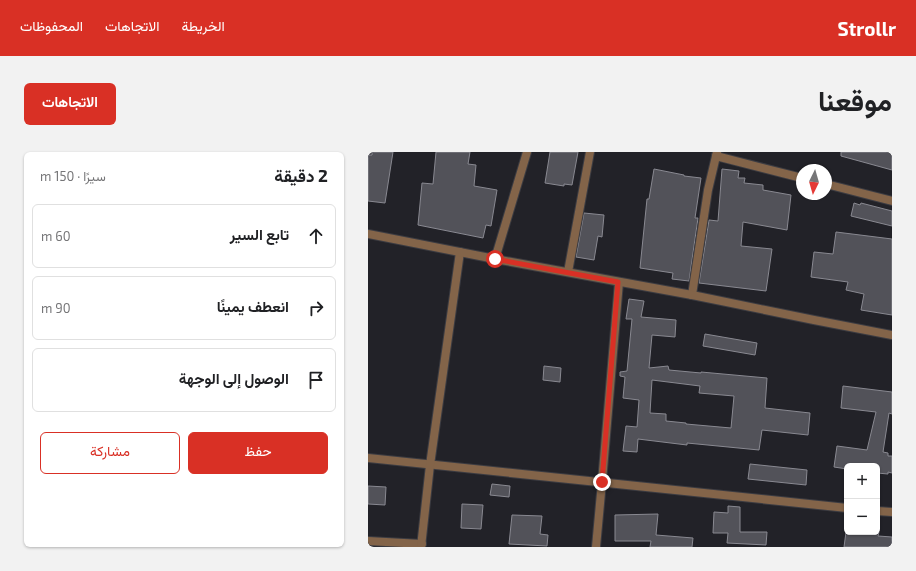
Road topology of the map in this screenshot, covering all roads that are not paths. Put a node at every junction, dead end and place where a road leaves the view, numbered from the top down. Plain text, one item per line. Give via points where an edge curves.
1 (527, 152) edge
2 (590, 152) edge
3 (717, 154) edge
4 (796, 176) edge
5 (832, 186) edge
6 (892, 201) edge
7 (368, 234) edge
8 (460, 252) junction
9 (495, 259) junction
10 (568, 272) junction
11 (618, 282) junction
12 (692, 295) junction
13 (892, 335) edge
14 (368, 458) edge
15 (430, 464) junction
16 (602, 482) junction
17 (844, 508) edge
18 (880, 511) edge
19 (892, 512) edge
20 (368, 541) edge
21 (421, 545) edge
22 (596, 547) edge

1 - 9 street
2 - 10 street
3 - 4 street
3 - 12 street via 708,190
5 - 6 street
7 - 8 street
8 - 9 street
8 - 15 street
9 - 10 street
10 - 11 street
11 - 12 street
11 - 16 street
12 - 13 street
14 - 15 street
15 - 16 street
15 - 21 street
16 - 17 street
16 - 22 street
18 - 19 street
20 - 21 street

